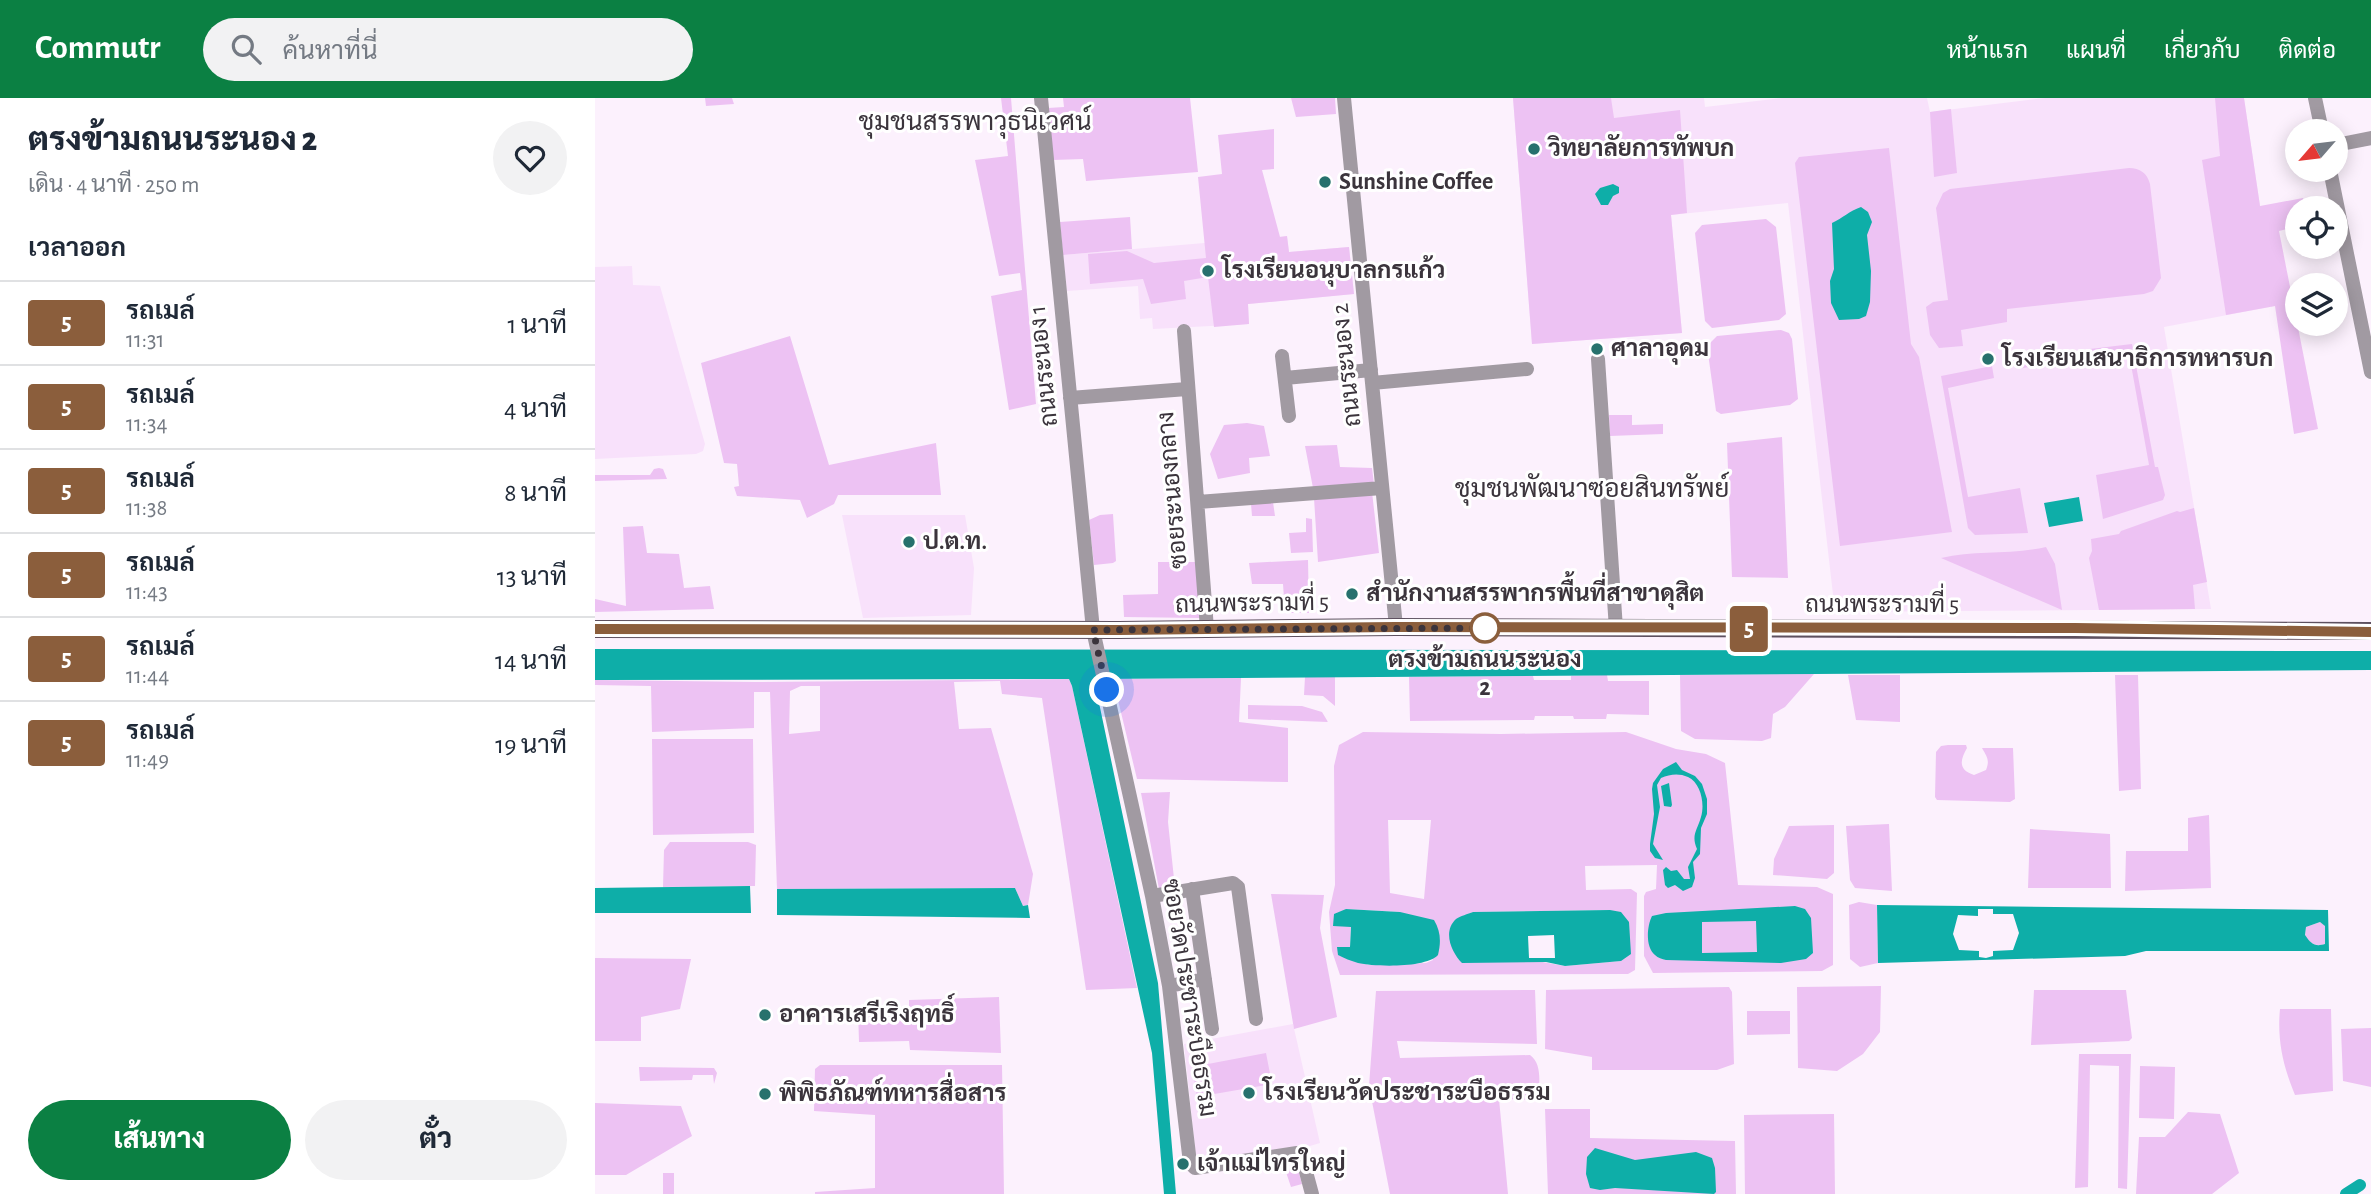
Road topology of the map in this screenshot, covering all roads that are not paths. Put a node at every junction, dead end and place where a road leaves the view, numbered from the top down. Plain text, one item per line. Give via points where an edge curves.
1 (1041, 98) edge
2 (1344, 98) edge
3 (2315, 98) edge
4 (2319, 119) edge
5 (2371, 138) edge
6 (2349, 142) edge
7 (2332, 182) edge
8 (1184, 331) dead end
9 (1282, 356) dead end
10 (1598, 359) dead end
11 (1527, 369) dead end
12 (2371, 372) edge
13 (1371, 377) junction
14 (1285, 378) junction
15 (1187, 389) junction
16 (1070, 398) junction
17 (1289, 416) dead end
18 (1382, 488) junction
19 (1198, 502) junction
20 (1396, 627) junction
21 (595, 629) edge
22 (1207, 629) junction
23 (1616, 629) junction
24 (2371, 631) edge
25 (1094, 638) junction
26 (1107, 690) joint
27 (1192, 889) junction
28 (1152, 896) junction
29 (1205, 979) junction
30 (1169, 986) junction
31 (1256, 1019) dead end
32 (1212, 1029) dead end
33 (1312, 1194) edge

1 - 16 street, ถนนระนอง 1
2 - 13 street, ถนนระนอง 2
3 - 4 street
5 - 6 street
7 - 12 street
8 - 15 street, ซอยระนองกลาง
9 - 14 street
10 - 23 street
11 - 13 street
13 - 14 street
13 - 18 street, ถนนระนอง 2
14 - 17 street
15 - 16 street, ซอยระนองกลาง
15 - 19 street, ซอยระนองกลาง
16 - 25 street, ถนนระนอง 1
18 - 19 street
18 - 20 street, ถนนระนอง 2
19 - 22 street, ซอยระนองกลาง
20 - 22 main road, ถนนพระรามที่ 5
20 - 23 main road, ถนนพระรามที่ 5
21 - 25 main road, ถนนพระรามที่ 5
22 - 25 main road, ถนนพระรามที่ 5
23 - 24 main road, ถนนพระรามที่ 5
25 - 26 street, ถนนระนอง 1
26 - 28 street, ซอยวัดประชาระบือธรรม
27 - 28 street
27 - 29 street
27 - 31 street via 1233,883 1238,887
28 - 30 street, ซอยวัดประชาระบือธรรม
29 - 30 street
29 - 32 street
30 - 33 street, ซอยวัดประชาระบือธรรม via 1191,1163 1195,1168 1297,1153

